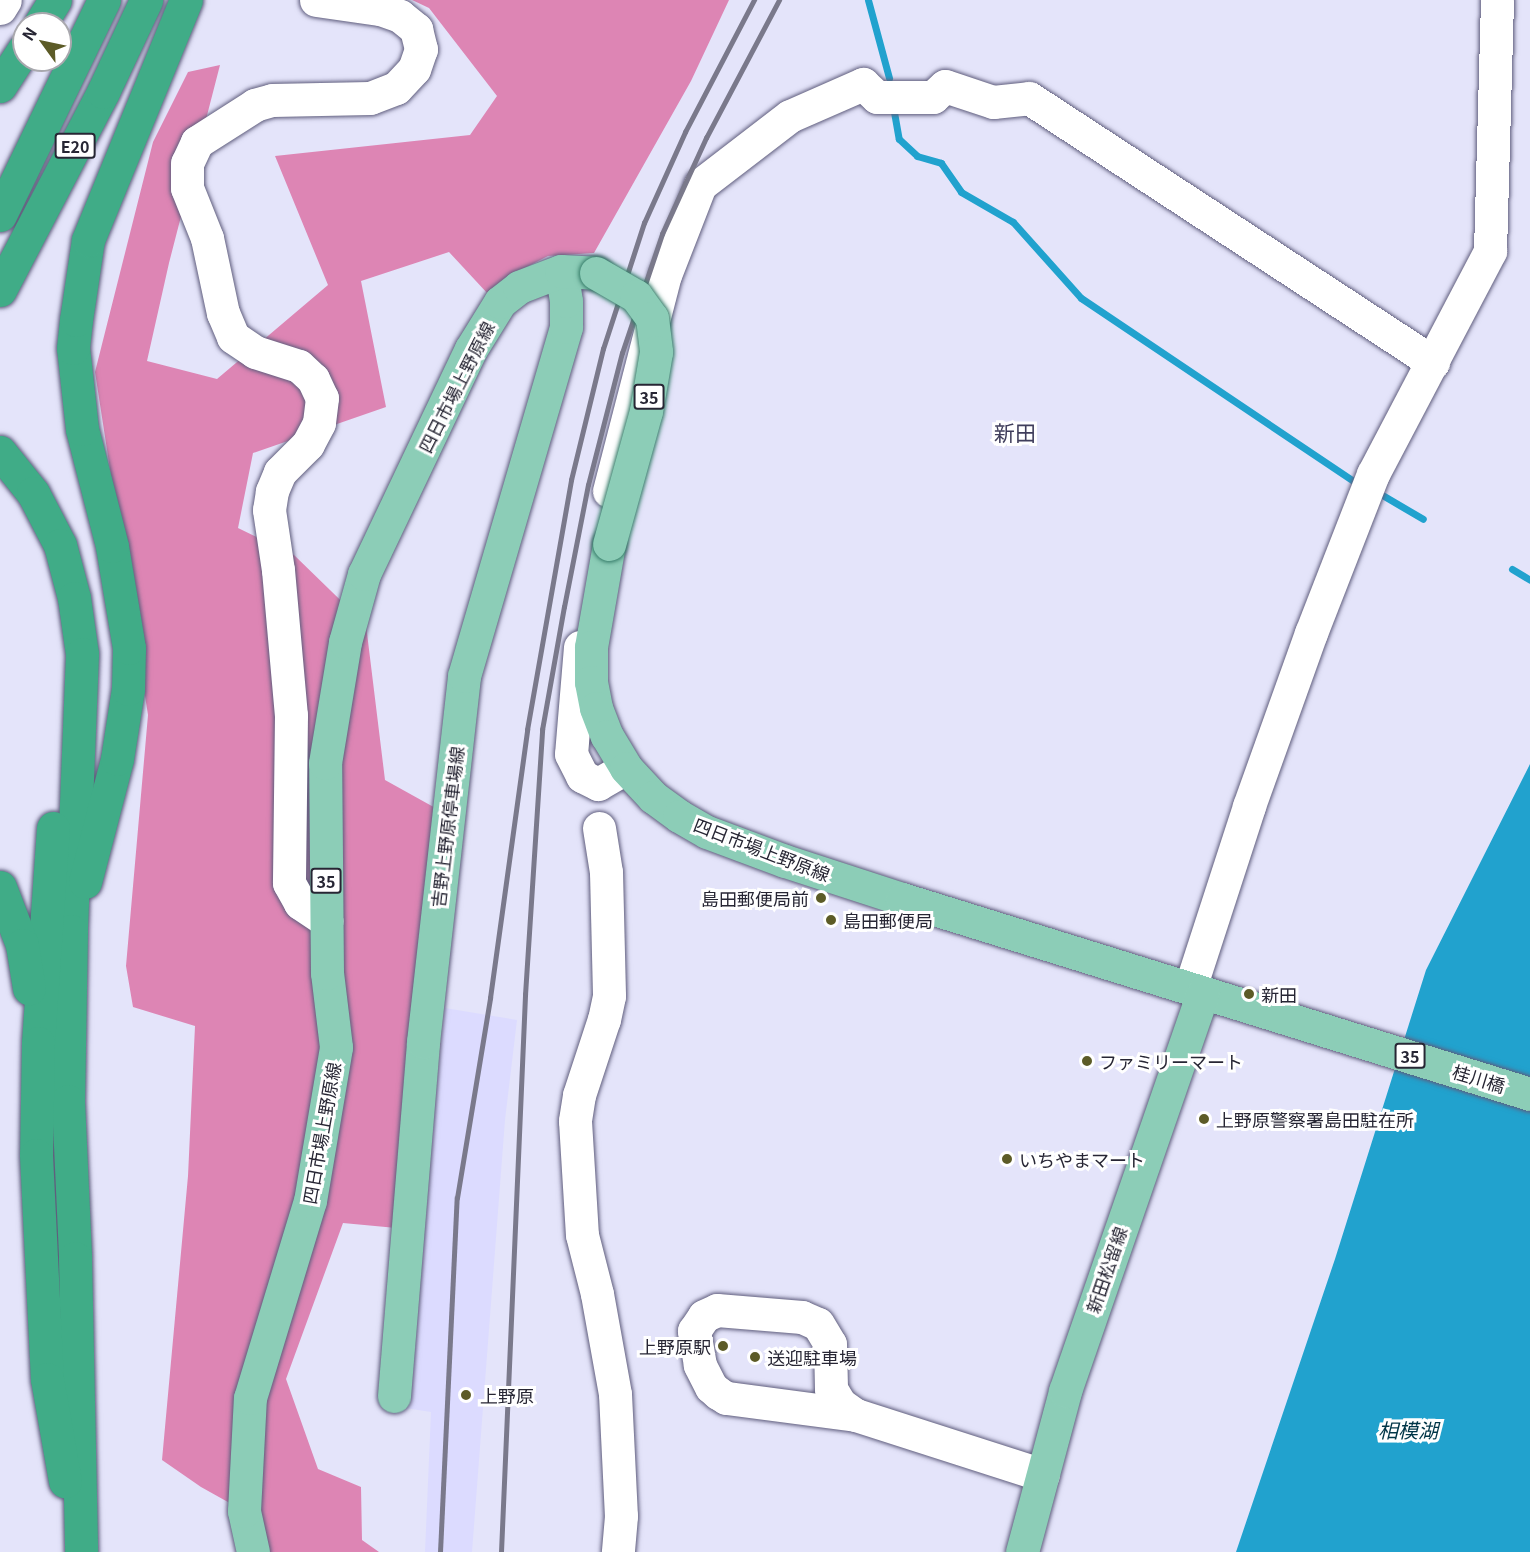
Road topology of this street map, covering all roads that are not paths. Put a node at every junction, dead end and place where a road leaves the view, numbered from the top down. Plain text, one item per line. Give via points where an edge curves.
1 (5, 0) edge
2 (104, 0) edge
3 (146, 0) edge
4 (186, 0) edge
5 (316, 0) edge
6 (1497, 0) edge
7 (0, 8) edge
8 (12, 68) edge
9 (0, 86) edge
10 (0, 214) edge
11 (561, 271) junction
12 (0, 290) edge
13 (1433, 362) junction
14 (0, 452) edge
15 (17, 494) edge
16 (626, 768) junction
17 (599, 828) dead end
18 (0, 887) edge
19 (327, 921) junction
20 (71, 931) junction
21 (1197, 990) junction
22 (1291, 1019) joint
23 (38, 1043) junction
24 (1530, 1094) edge
25 (394, 1396) dead end
26 (856, 1415) junction
27 (1043, 1475) junction
28 (70, 1552) edge
29 (81, 1552) edge
30 (253, 1552) edge
31 (618, 1552) edge
32 (1022, 1552) edge

1 - 7 street
2 - 10 highway, E20
3 - 12 highway, E20
4 - 20 highway via 88,240 72,348 82,429 112,546 129,648 128,689 109,799
5 - 19 street via 380,9 400,16 416,29 421,49 414,69 396,88 370,98 272,100 255,105 197,142 187,163 187,188 207,238 223,313 233,337 255,352 299,366 313,379 322,398 319,423 308,444 280,472 269,510 291,715 289,883 300,903
6 - 13 street via 1490,251
8 - 9 highway
11 - 16 main road, 四日市場上野原線 / 35, bridge via 596,273 636,296 651,318 656,352 646,411 609,544 591,647 596,708
11 - 19 main road, 四日市場上野原線 / 35 via 519,287 500,302 471,350 364,574 345,642 325,763
11 - 25 main road, 吉野上野原停車場線 via 566,327 465,676 423,1042
13 - 16 street via 1029,98 993,102 945,86 933,98 877,97 863,84 790,116 700,185 665,275 617,452 585,596 571,754 582,776 598,784
13 - 21 street via 1373,474 1315,622 1249,806
14 - 15 highway
15 - 20 highway via 60,546 69,572 82,654
15 - 23 highway via 54,595 63,672
16 - 21 main road, 四日市場上野原線 / 35 via 654,797 707,832 902,899
17 - 31 street via 606,872 609,996 575,1120 582,1235 615,1394 621,1516
18 - 23 highway via 22,945
19 - 30 main road, 四日市場上野原線 / 35 via 327,973 336,1047 310,1201 250,1398 244,1510
20 - 29 highway via 68,1101
21 - 22 main road, 四日市場上野原線 / 35
21 - 27 main road, 新田松留線 via 1065,1391
22 - 24 main road, 桂川橋 / 35
23 - 28 highway via 36,1155 47,1379 64,1469
26 - 26 street via 726,1398 711,1387 700,1365 694,1331 704,1316 717,1310 802,1317 818,1324 830,1344 831,1389 840,1404
26 - 27 street
27 - 32 main road, 新田松留線

